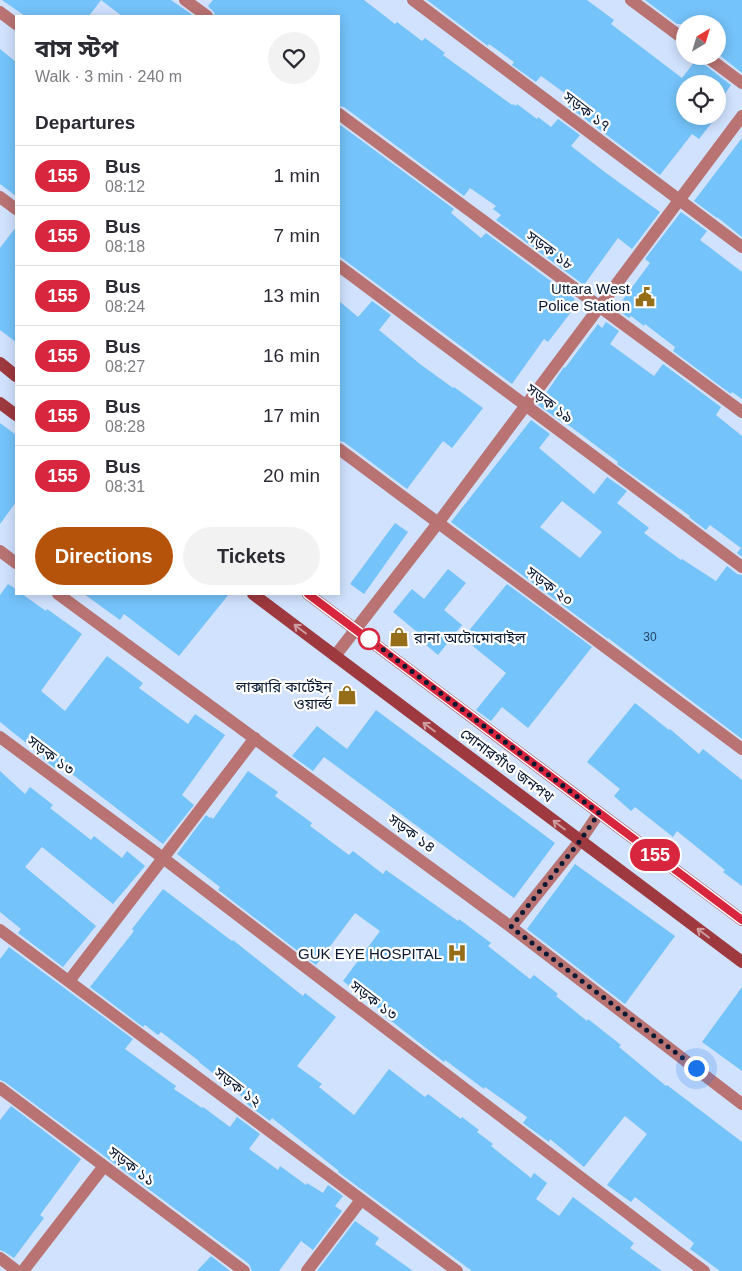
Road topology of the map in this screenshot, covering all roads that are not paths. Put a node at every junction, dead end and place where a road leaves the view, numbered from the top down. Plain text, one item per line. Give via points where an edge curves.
1 (185, 0) edge
2 (413, 0) edge
3 (631, 0) edge
4 (0, 12) edge
5 (206, 15) edge
6 (15, 23) edge
7 (676, 33) edge
8 (718, 65) edge
9 (742, 83) edge
10 (340, 115) edge
11 (742, 116) edge
12 (0, 197) edge
13 (679, 200) junction
14 (15, 208) edge
15 (742, 247) edge
16 (340, 267) edge
17 (600, 306) junction
18 (0, 364) edge
19 (15, 375) edge
20 (0, 403) edge
21 (526, 406) junction
22 (742, 412) edge
23 (15, 414) edge
24 (340, 450) edge
25 (438, 523) junction
26 (0, 551) edge
27 (15, 558) edge
28 (742, 567) edge
29 (59, 595) edge
30 (254, 595) edge
31 (309, 595) edge
32 (356, 629) junction
33 (335, 656) junction
34 (0, 737) edge
35 (255, 738) junction
36 (742, 749) edge
37 (599, 813) junction
38 (580, 841) junction
39 (162, 858) junction
40 (742, 920) edge
41 (511, 927) junction
42 (0, 930) edge
43 (742, 962) edge
44 (69, 981) junction
45 (0, 1088) edge
46 (742, 1104) edge
47 (104, 1166) junction
48 (361, 1200) junction
49 (0, 1258) edge
50 (17, 1271) edge
51 (23, 1271) edge
52 (244, 1271) edge
53 (307, 1271) edge
54 (457, 1271) edge
55 (704, 1271) edge

1 - 5 street
2 - 13 street, সড়ক ১৭
3 - 7 street
4 - 6 street
8 - 9 street
10 - 17 street, সড়ক ১৮
11 - 13 street
12 - 14 street
13 - 15 street, সড়ক ১৭
13 - 17 street
16 - 21 street, সড়ক ১৯
17 - 21 street
17 - 22 street, সড়ক ১৮
18 - 19 main road
20 - 23 main road
21 - 25 street
21 - 28 street, সড়ক ১৯
24 - 25 street, সড়ক ২০
25 - 32 street
25 - 36 street, সড়ক ২০
26 - 27 street
29 - 35 street, সড়ক ১৪
33 -> 30 main road, সোনারগাঁও জনপথ
31 - 32 main road, সোনারগাঁও জনপথ
32 - 33 street
32 - 37 main road, সোনারগাঁও জনপথ
38 -> 33 main road, সোনারগাঁও জনপথ
34 - 39 street, সড়ক ১৩
35 - 39 street
35 - 41 street, সড়ক ১৪
37 - 38 street
37 - 40 main road, সোনারগাঁও জনপথ
38 - 41 street
43 -> 38 main road, সোনারগাঁও জনপথ
39 - 44 street
39 - 55 street, সড়ক ১৩
41 - 46 street, সড়ক ১৪
42 - 44 street, সড়ক ১২
44 - 48 street, সড়ক ১২
45 - 47 street, সড়ক ১১
47 - 51 street
47 - 52 street, সড়ক ১১
48 - 53 street
48 - 54 street, সড়ক ১২
49 - 50 street

